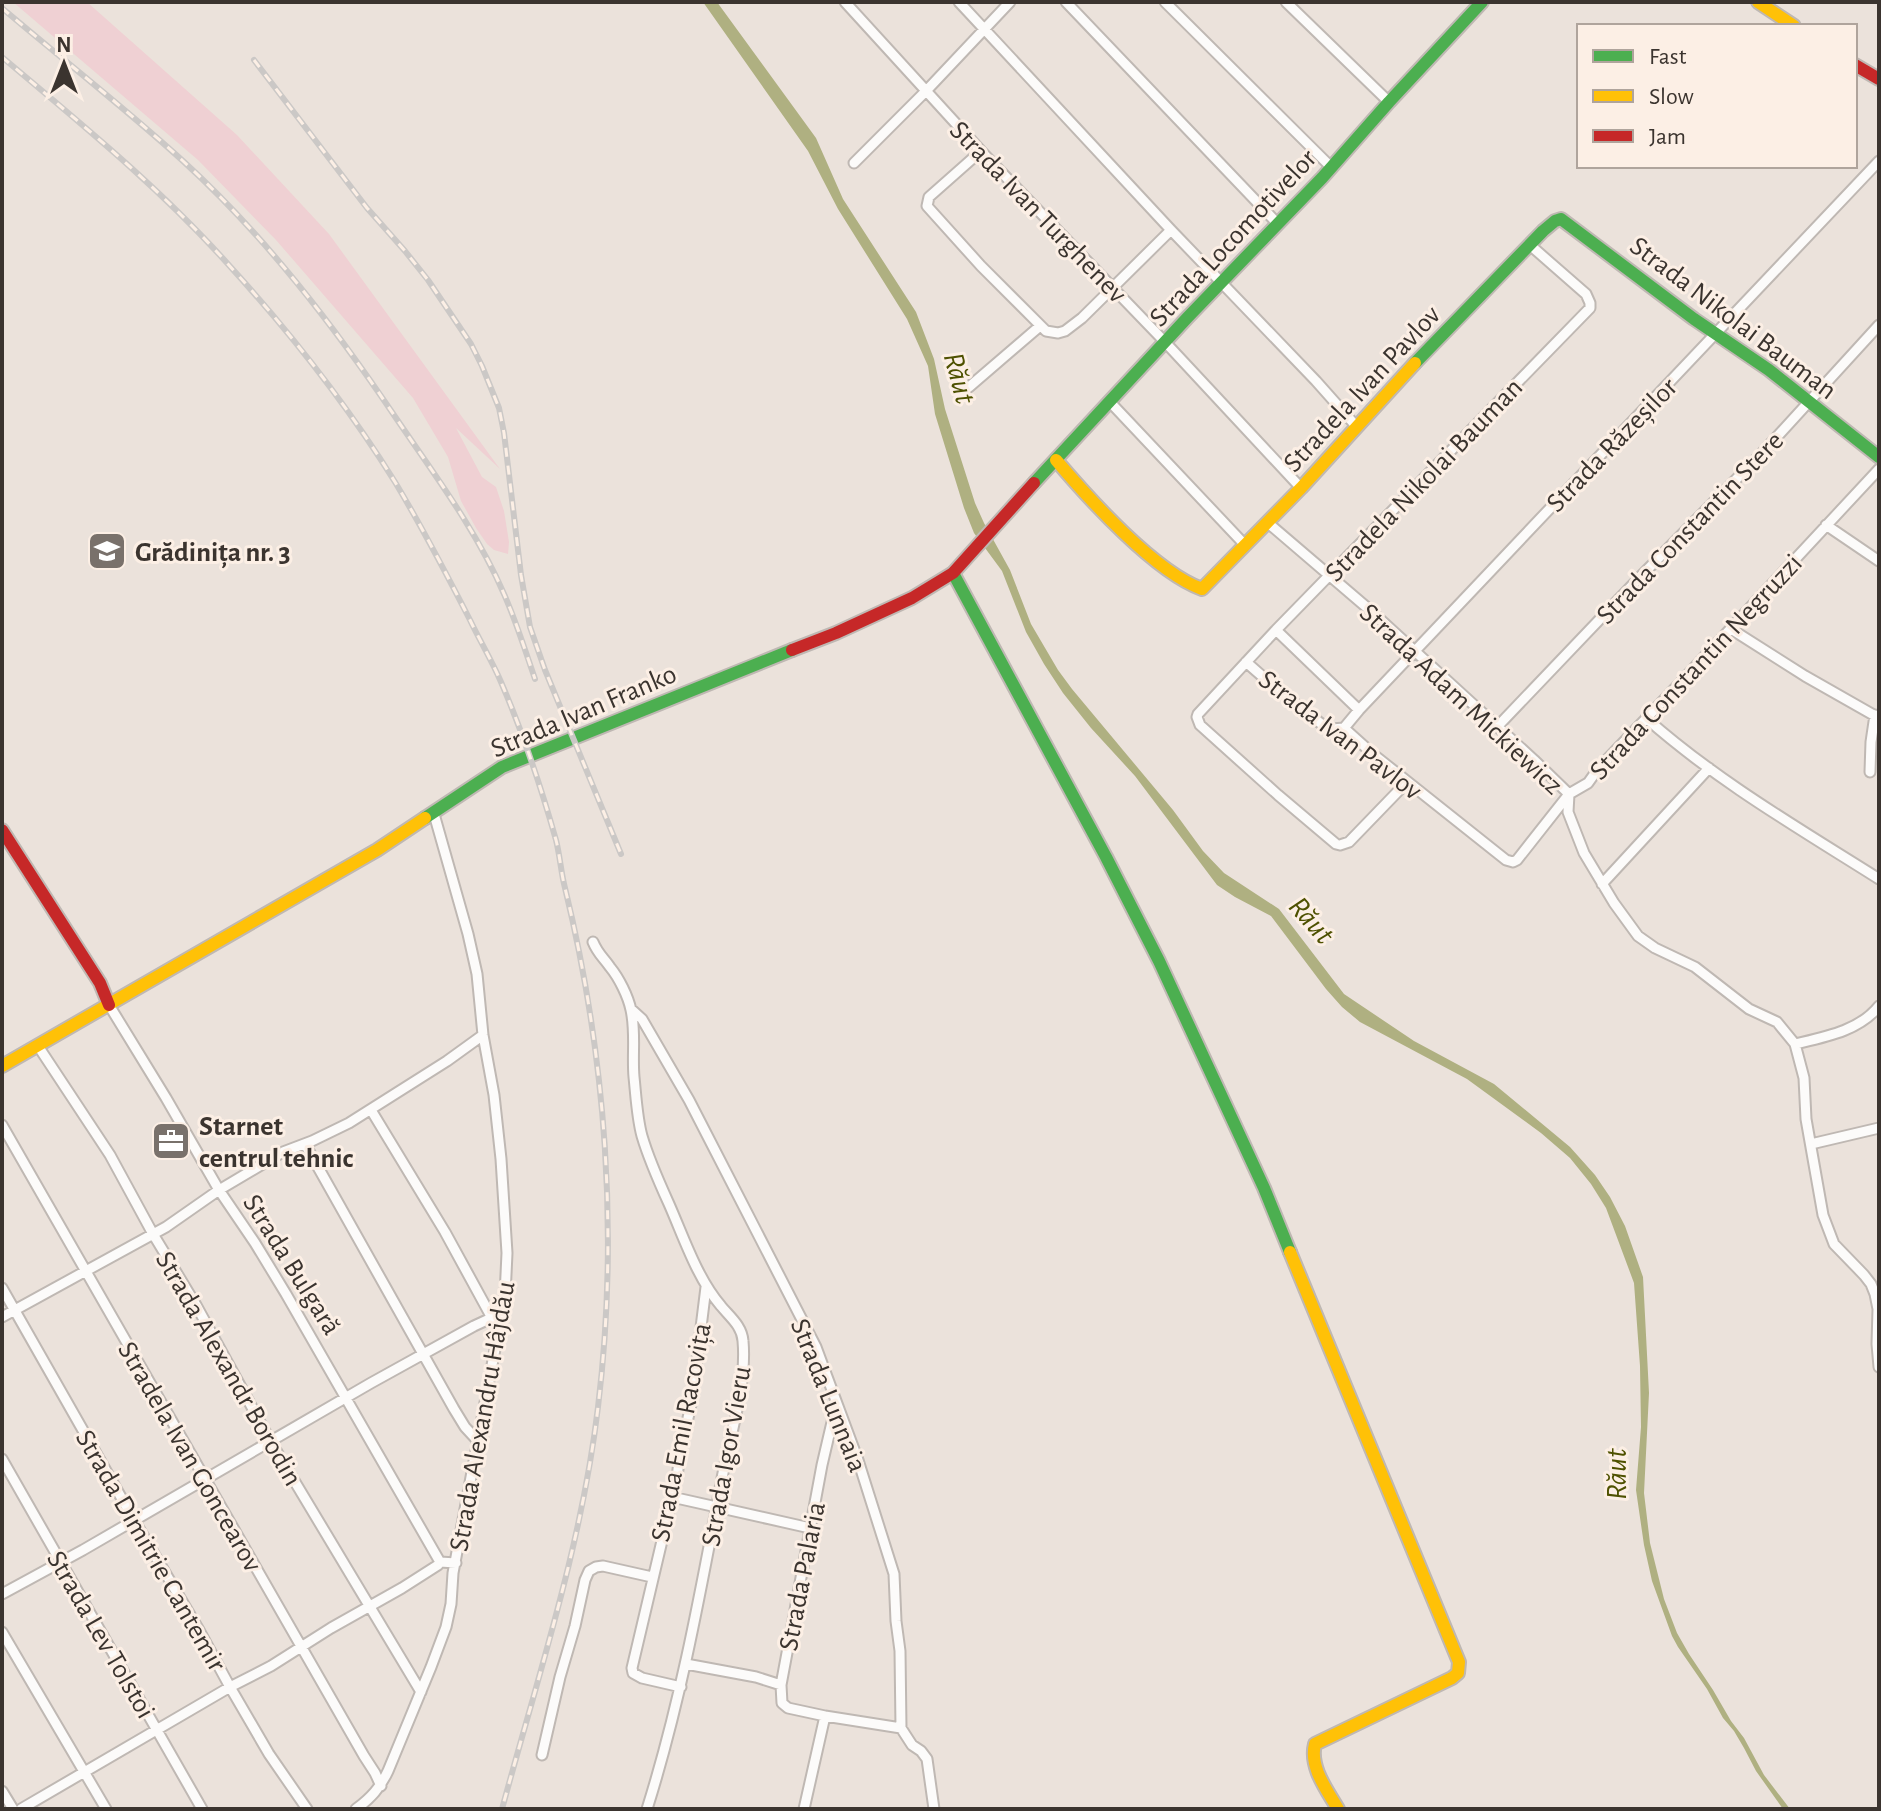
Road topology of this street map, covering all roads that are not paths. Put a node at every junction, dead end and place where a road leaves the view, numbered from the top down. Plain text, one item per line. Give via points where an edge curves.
1 (845, 2) edge
2 (959, 2) edge
3 (1010, 2) edge
4 (1066, 2) edge
5 (1165, 2) edge
6 (1286, 2) edge
7 (1482, 2) edge
8 (1758, 2) edge
9 (1791, 24) edge
10 (984, 30) junction
11 (1857, 66) edge
12 (1879, 79) edge
13 (926, 91) junction
14 (1389, 102) junction
15 (981, 151) junction
16 (1879, 161) edge
17 (854, 163) dead end
18 (1331, 167) junction
19 (1558, 219) joint
20 (1278, 224) junction
21 (1171, 230) junction
22 (1530, 245) junction
23 (1221, 283) junction
24 (1114, 289) junction
25 (1879, 325) edge
26 (1040, 326) junction
27 (1717, 334) junction
28 (1165, 342) junction
29 (969, 387) dead end
30 (1110, 402) junction
31 (1809, 402) junction
32 (1356, 426) junction
33 (1879, 457) edge
34 (1056, 460) junction
35 (1879, 469) edge
36 (1301, 488) junction
37 (1014, 504) joint
38 (1267, 522) junction
39 (1826, 525) junction
40 (1245, 545) junction
41 (1879, 561) edge
42 (953, 573) junction
43 (1330, 575) junction
44 (1731, 629) junction
45 (1276, 630) junction
46 (1414, 651) junction
47 (1246, 662) junction
48 (1359, 710) junction
49 (1877, 716) edge
50 (1646, 718) junction
51 (1497, 727) junction
52 (1344, 728) junction
53 (1709, 768) junction
54 (1870, 772) dead end
55 (1407, 782) junction
56 (1569, 794) junction
57 (434, 814) junction
58 (2, 830) edge
59 (1513, 862) joint
60 (1879, 879) edge
61 (1602, 884) junction
62 (593, 942) dead end
63 (109, 1005) junction
64 (1879, 1006) edge
65 (631, 1009) junction
66 (483, 1035) junction
67 (1795, 1044) junction
68 (38, 1046) junction
69 (2, 1066) edge
70 (371, 1110) junction
71 (2, 1125) edge
72 (1879, 1128) edge
73 (305, 1144) junction
74 (1811, 1144) junction
75 (219, 1190) junction
76 (153, 1234) junction
77 (84, 1271) junction
78 (706, 1287) junction
79 (2, 1288) edge
80 (14, 1310) junction
81 (502, 1313) junction
82 (2, 1317) edge
83 (492, 1318) junction
84 (423, 1355) junction
85 (1879, 1367) edge
86 (346, 1398) junction
87 (836, 1405) junction
88 (477, 1440) junction
89 (271, 1442) junction
90 (2, 1459) edge
91 (205, 1480) junction
92 (672, 1497) junction
93 (717, 1508) junction
94 (134, 1520) junction
95 (810, 1528) junction
96 (60, 1561) junction
97 (440, 1562) junction
98 (456, 1563) junction
99 (652, 1577) junction
100 (2, 1594) edge
101 (369, 1606) junction
102 (2, 1632) edge
103 (301, 1647) junction
104 (686, 1664) junction
105 (781, 1685) junction
106 (230, 1687) junction
107 (681, 1687) junction
108 (421, 1692) junction
109 (825, 1716) junction
110 (901, 1728) junction
111 (157, 1729) junction
112 (542, 1755) dead end
113 (85, 1771) junction
114 (381, 1786) junction
115 (2, 1791) edge
116 (13, 1809) edge
117 (21, 1809) edge
118 (106, 1809) edge
119 (202, 1809) edge
120 (307, 1809) edge
121 (356, 1809) edge
122 (647, 1809) edge
123 (804, 1809) edge
124 (934, 1809) edge
125 (1338, 1809) edge

1 - 13 street, Strada Ivan Turghenev
2 - 10 street
3 - 10 street
4 - 20 street
5 - 18 street
6 - 14 street
7 - 14 street, Strada Locomotivelor
8 - 9 street
10 - 13 street
10 - 21 street
11 - 12 street
13 - 15 street, Strada Ivan Turghenev
13 - 17 street
14 - 18 street, Strada Locomotivelor
15 - 24 street, Strada Ivan Turghenev
15 - 26 street via 929,197 927,206
16 - 27 street, Strada Răzeșilor
18 - 20 street, Strada Locomotivelor
19 - 22 street, Stradela Ivan Pavlov
19 - 27 street, Strada Nikolai Bauman
20 - 23 street, Strada Locomotivelor
21 - 23 street
21 - 24 street
22 - 32 street, Stradela Ivan Pavlov
22 - 43 street, Stradela Nikolai Bauman via 1586,294 1590,308
23 - 28 street, Strada Locomotivelor
23 - 32 street
24 - 26 street via 1065,331 1051,333
24 - 28 street, Strada Ivan Turghenev
25 - 31 street, Strada Constantin Stere
26 - 29 street
27 - 31 street, Strada Nikolai Bauman
27 - 46 street, Strada Răzeșilor
28 - 30 street, Strada Locomotivelor
28 - 36 street, Strada Ivan Turghenev
30 - 34 street, Strada Locomotivelor
30 - 40 street
31 - 33 street, Strada Nikolai Bauman
31 - 51 street, Strada Constantin Stere
32 - 36 street, Stradela Ivan Pavlov
34 - 37 street, Strada Locomotivelor
34 - 40 street, Stradela Ivan Pavlov via 1135,542 1194,588 1200,589
35 - 39 street, Strada Constantin Negruzzi
36 - 38 street, Stradela Ivan Pavlov
37 - 42 street, Strada Ivan Franko
38 - 40 street, Stradela Ivan Pavlov
38 - 43 street, Strada Adam Mickiewicz
39 - 41 street
39 - 44 street, Strada Constantin Negruzzi
42 - 57 street, Strada Ivan Franko via 836,633 502,767
42 - 125 street via 1159,961 1264,1188 1459,1662 1452,1678 1315,1744 1313,1761
43 - 45 street, Stradela Nikolai Bauman
43 - 46 street, Strada Adam Mickiewicz
44 - 49 street
44 - 50 street, Strada Constantin Negruzzi
45 - 47 street, Stradela Nikolai Bauman
45 - 48 street, Strada Ivan Pavlov
46 - 48 street, Strada Răzeșilor
46 - 51 street, Strada Adam Mickiewicz
47 - 52 street, Strada Ivan Pavlov via 1324,726
47 - 55 street, Stradela Nikolai Bauman via 1198,714 1200,725 1336,844 1349,842
48 - 52 street, Strada Răzeșilor
49 - 54 street
50 - 53 street
50 - 56 street, Strada Constantin Negruzzi via 1588,783
51 - 56 street, Strada Adam Mickiewicz
52 - 55 street, Strada Ivan Pavlov
53 - 60 street
53 - 61 street
55 - 59 street, Strada Ivan Pavlov
56 - 59 street, Strada Constantin Negruzzi
56 - 61 street, Strada Adam Mickiewicz via 1572,823
57 - 63 street, Strada Ivan Franko
57 - 66 street, Strada Alexandru Hâjdău via 477,974
58 - 63 street, Strada Bulgară
61 - 67 street, Strada Adam Mickiewicz via 1638,936 1777,1022
62 - 65 street, Strada Igor Vieru
63 - 68 street, Strada Ivan Franko
63 - 75 street, Strada Bulgară
64 - 67 street via 1855,1026
65 - 78 street, Strada Igor Vieru via 641,1133
65 - 87 street, Strada Lunnaia via 642,1019 730,1179 816,1347
66 - 70 street
66 - 81 street, Strada Alexandru Hâjdău via 505,1217
67 - 74 street
68 - 69 street, Strada Ivan Franko
68 - 76 street, Strada Alexandr Borodin via 99,1136
70 - 73 street
70 - 83 street
71 - 77 street, Stradela Ivan Goncearov
72 - 74 street
73 - 75 street
73 - 84 street
74 - 85 street via 1829,1234 1875,1294
75 - 76 street
75 - 86 street, Strada Bulgară
76 - 77 street
76 - 89 street, Strada Alexandr Borodin
77 - 80 street
77 - 91 street, Stradela Ivan Goncearov
78 - 92 street, Strada Emil Racovița via 692,1400
78 - 93 street, Strada Igor Vieru via 743,1339 736,1418
79 - 80 street, Strada Dimitrie Cantemir
80 - 82 street
80 - 94 street, Strada Dimitrie Cantemir
81 - 83 street
81 - 88 street, Strada Alexandru Hâjdău
83 - 84 street
84 - 86 street
84 - 88 street
86 - 89 street
86 - 97 street, Strada Bulgară
87 - 95 street, Strada Palaria
87 - 110 street, Strada Lunnaia via 894,1574
88 - 98 street, Strada Alexandru Hâjdău
89 - 91 street
89 - 101 street, Strada Alexandr Borodin
90 - 96 street, Strada Lev Tolstoi
91 - 94 street
91 - 103 street, Stradela Ivan Goncearov
92 - 93 street
92 - 99 street, Strada Emil Racovița
93 - 95 street
93 - 104 street, Strada Igor Vieru
94 - 96 street
94 - 106 street, Strada Dimitrie Cantemir
95 - 105 street, Strada Palaria
96 - 100 street
96 - 111 street, Strada Lev Tolstoi
97 - 98 street
97 - 101 street
98 - 108 street, Strada Alexandru Hâjdău via 449,1616
99 - 107 street, Strada Emil Racovița via 633,1673
99 - 112 street, Strada Emil Racovița via 603,1566 589,1571
101 - 103 street
101 - 108 street, Strada Alexandr Borodin
102 - 113 street
103 - 106 street
103 - 114 street, Stradela Ivan Goncearov
104 - 105 street
104 - 107 street, Strada Igor Vieru
105 - 109 street, Strada Palaria via 785,1707
106 - 111 street
106 - 120 street, Strada Dimitrie Cantemir
107 - 122 street, Strada Igor Vieru
108 - 114 street, Strada Alexandru Hâjdău
109 - 110 street, Strada Palaria
109 - 123 street
110 - 124 street via 927,1759
111 - 113 street
111 - 119 street, Strada Lev Tolstoi
113 - 117 street
113 - 118 street
114 - 121 street, Strada Alexandru Hâjdău
115 - 116 street

